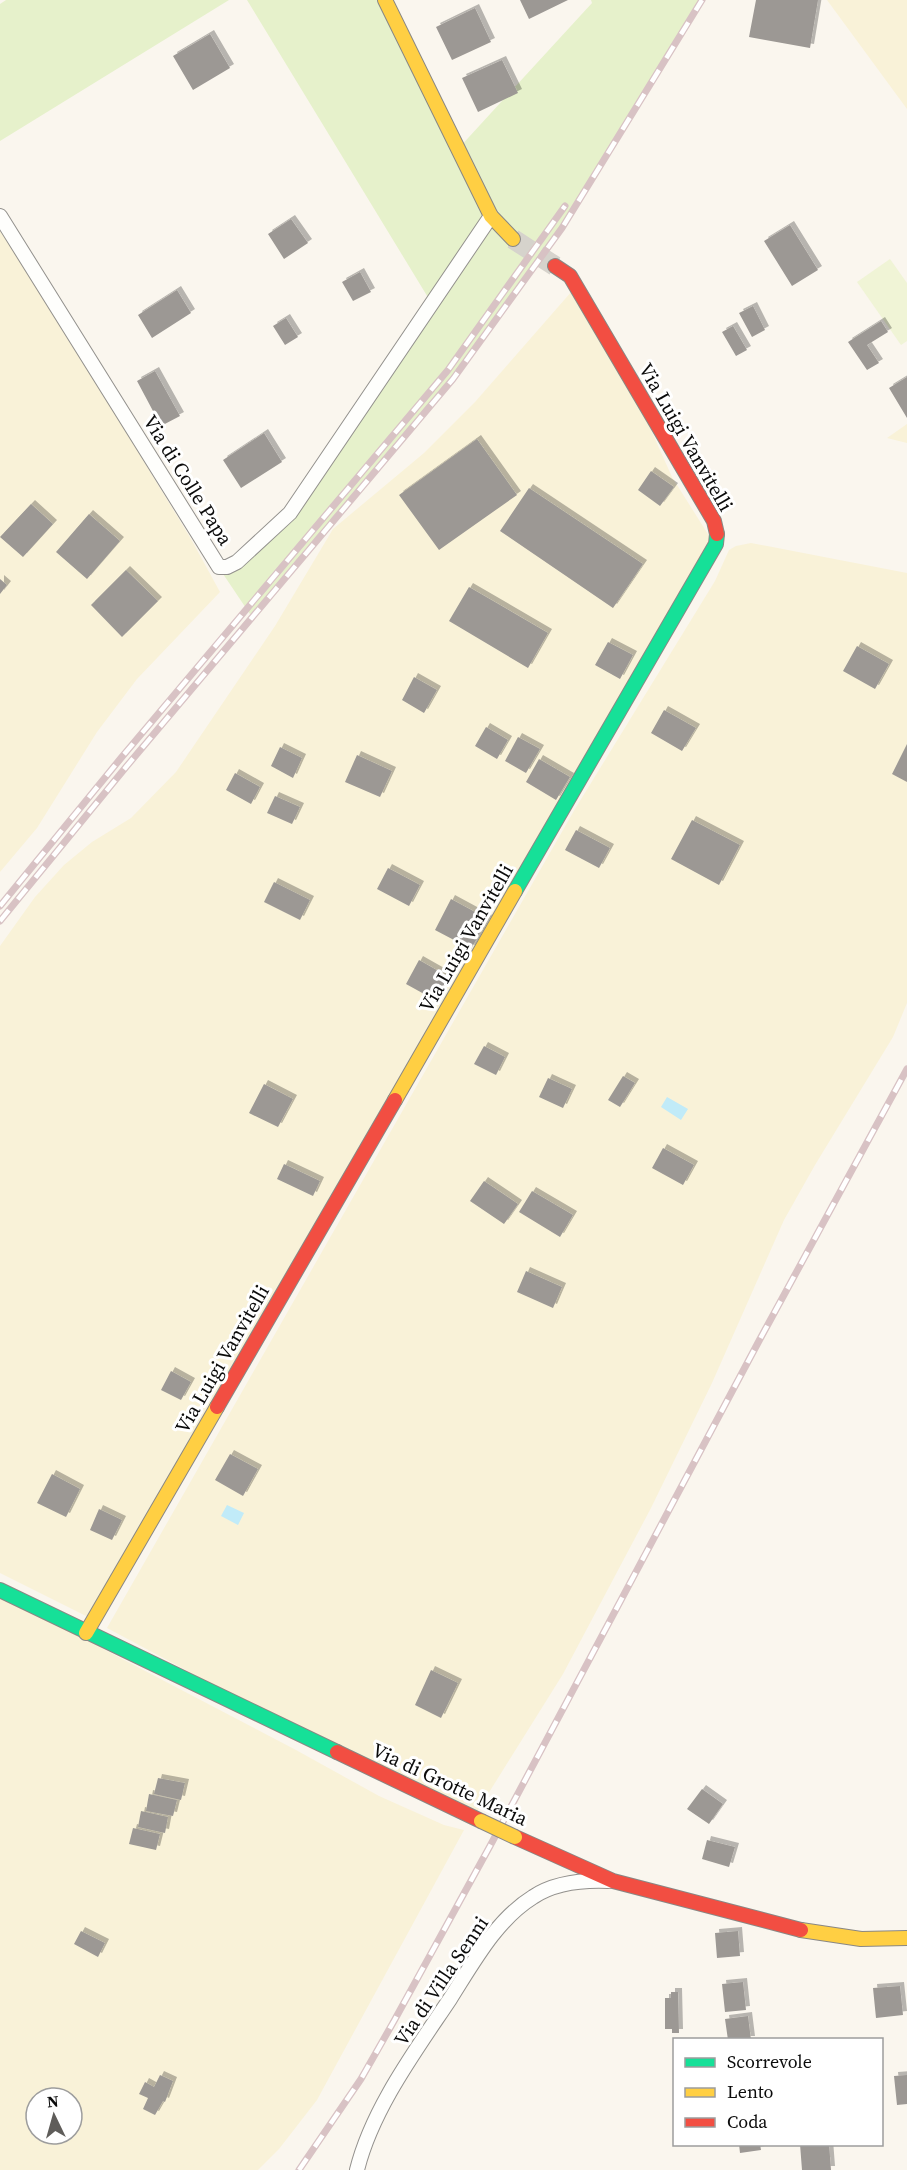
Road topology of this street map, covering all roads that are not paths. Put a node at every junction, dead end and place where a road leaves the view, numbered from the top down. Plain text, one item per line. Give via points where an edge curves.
1 (385, 0) edge
2 (0, 216) edge
3 (490, 216) junction
4 (513, 239) tunnel mouth
5 (555, 266) tunnel mouth
6 (0, 1590) edge
7 (86, 1633) junction
8 (614, 1881) junction
9 (907, 1938) edge
10 (357, 2170) edge

1 - 3 street
2 - 3 street, Via di Colle Papa via 219,567 227,567 290,513
3 - 4 street
5 - 7 street, Via Luigi Vanvitelli via 570,276 714,521 716,544
6 - 7 street, Via di Grotte Maria
7 - 8 street, Via di Grotte Maria, bridge
8 - 9 street, Via di Grotte Maria via 801,1931 861,1939
8 - 10 street, Via di Villa Senni via 546,1889 505,1921 403,2073 374,2122

